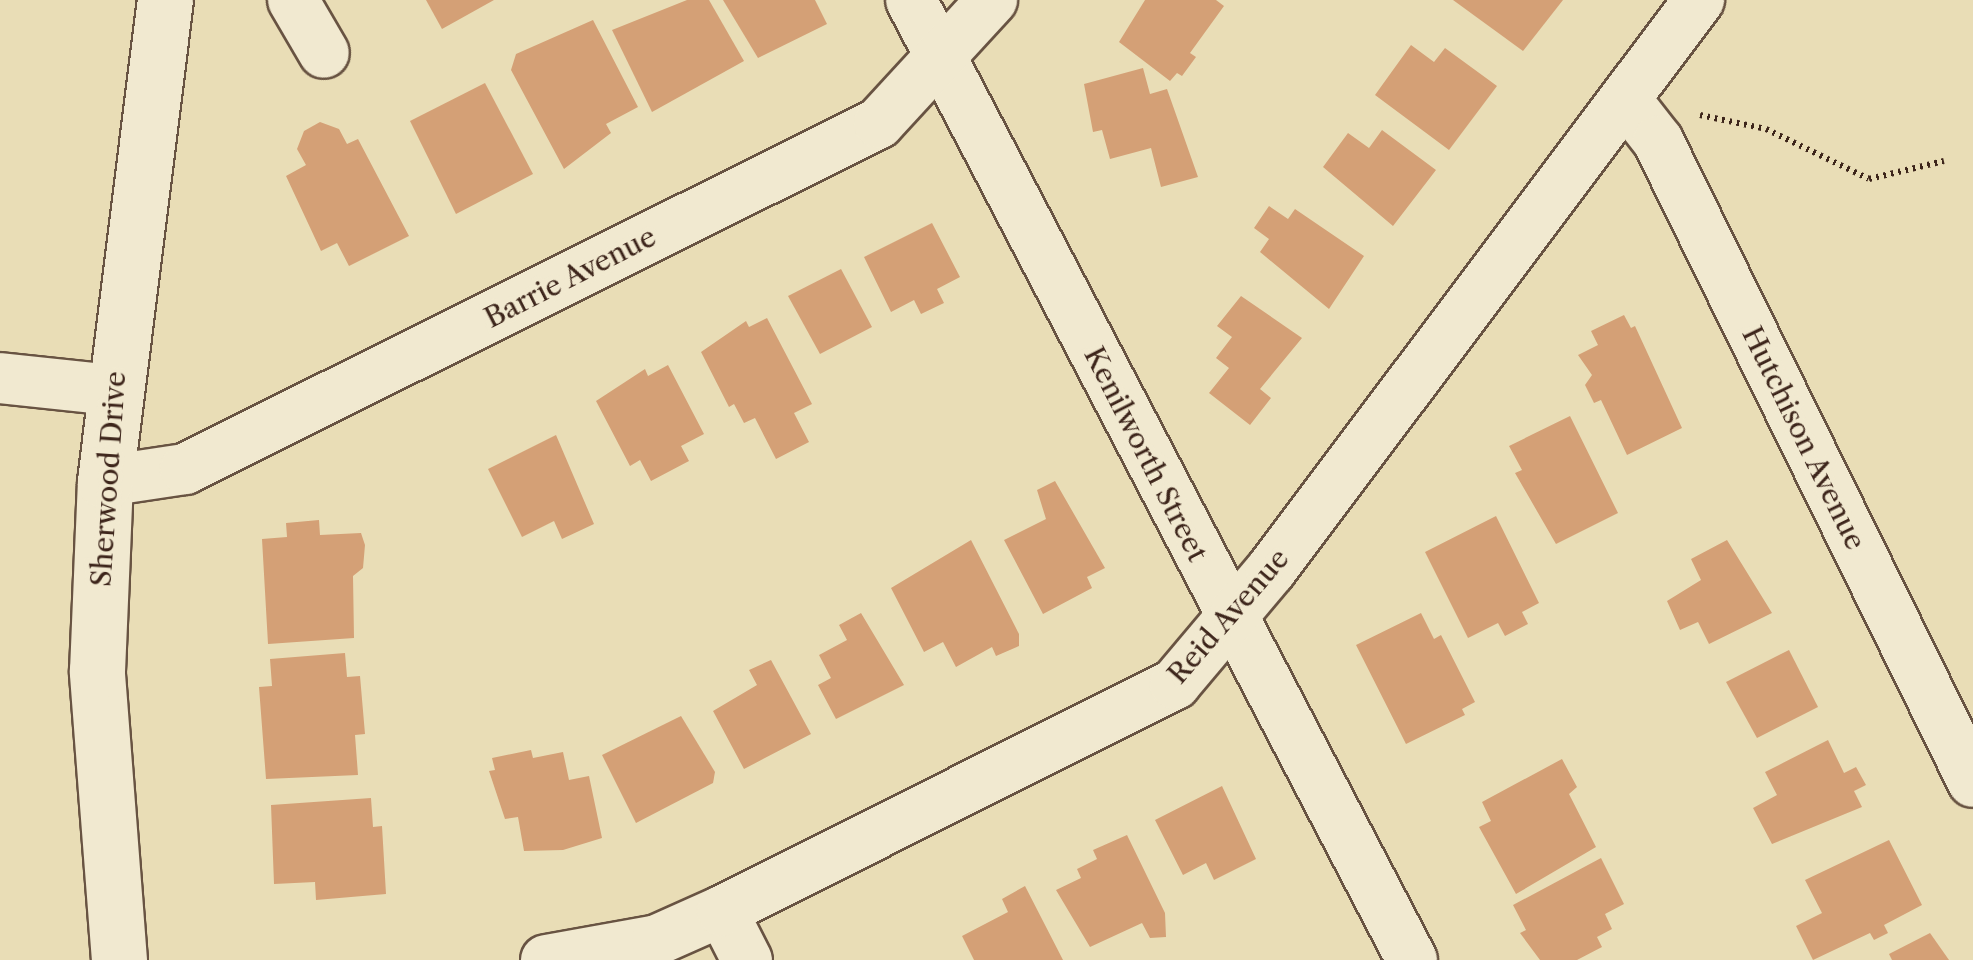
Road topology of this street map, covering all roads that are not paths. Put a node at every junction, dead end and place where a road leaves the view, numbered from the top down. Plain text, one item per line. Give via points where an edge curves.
1 (165, 0) edge
2 (292, 0) edge
3 (911, 0) edge
4 (992, 0) edge
5 (1699, 0) edge
6 (324, 53) dead end
7 (943, 60) junction
8 (1626, 100) junction
9 (0, 378) edge
10 (112, 390) junction
11 (104, 481) junction
12 (1231, 620) junction
13 (1973, 782) edge
14 (722, 912) junction
15 (119, 960) edge
16 (546, 960) edge
17 (747, 960) edge
18 (1412, 960) edge

1 - 10 street, Sherwood Drive
2 - 6 street
3 - 7 street, Kenilworth Street
4 - 7 street, Barrie Avenue
5 - 8 street, Reid Avenue
7 - 11 street, Barrie Avenue via 879,123 185,470
7 - 12 street, Kenilworth Street
8 - 12 street, Reid Avenue
8 - 13 street, Hutchison Avenue via 1658,141
9 - 10 street
10 - 11 street, Sherwood Drive
11 - 15 street, Sherwood Drive via 97,671
12 - 14 street, Reid Avenue via 1174,684
12 - 18 street, Kenilworth Street
14 - 16 street, Reid Avenue via 657,940
14 - 17 street

